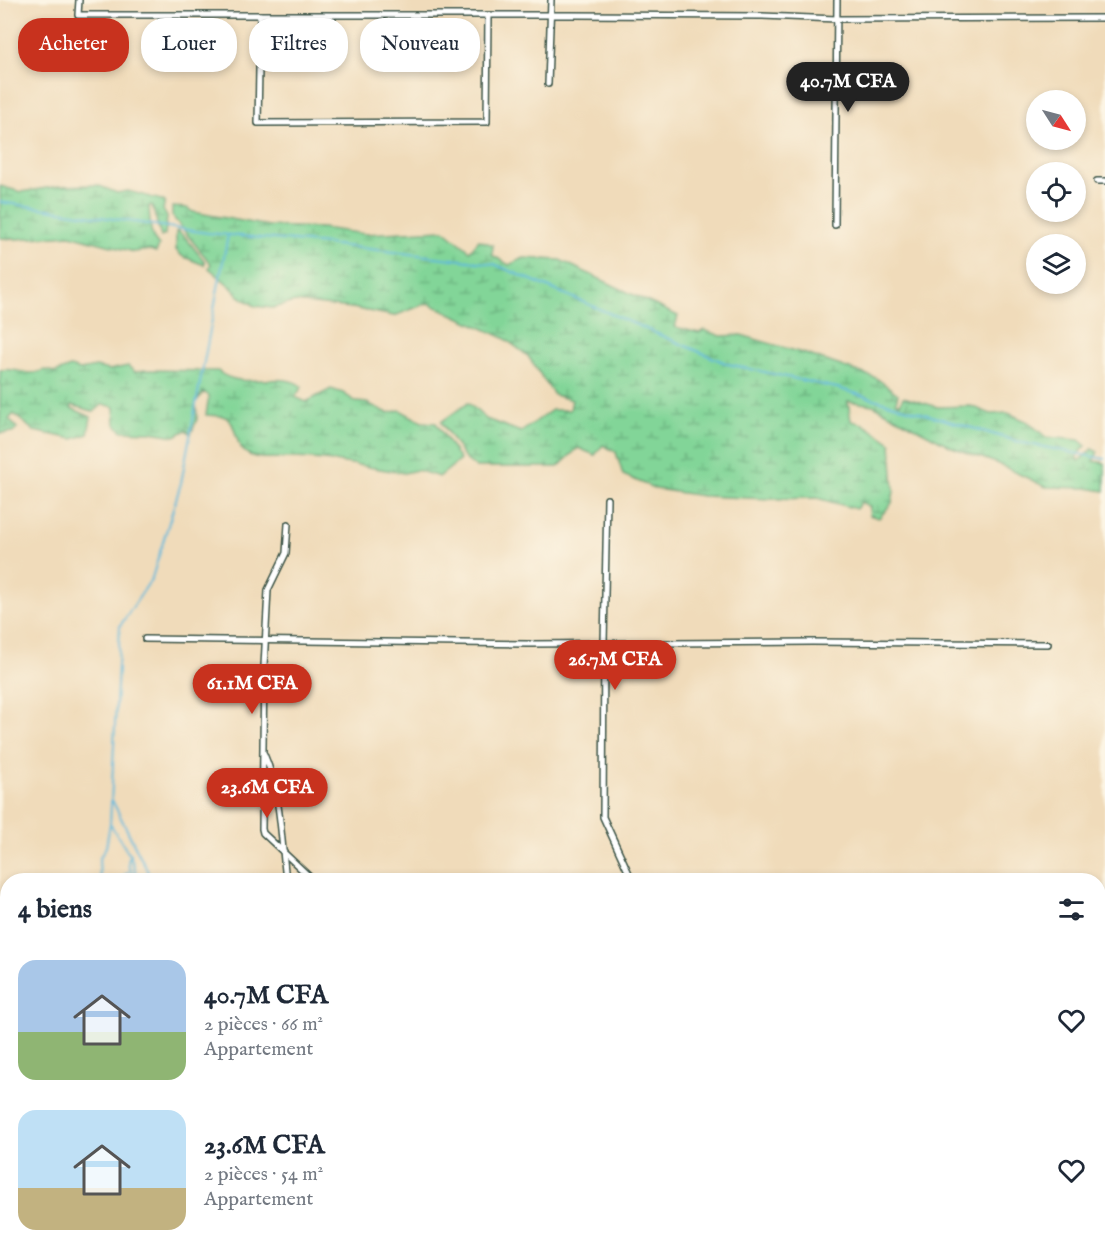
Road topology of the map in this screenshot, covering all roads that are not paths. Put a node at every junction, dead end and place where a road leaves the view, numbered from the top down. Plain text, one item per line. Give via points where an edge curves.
1 (79, 0) edge
2 (550, 0) edge
3 (837, 0) edge
4 (260, 15) junction
5 (488, 15) junction
6 (550, 15) junction
7 (1105, 18) edge
8 (837, 19) junction
9 (548, 84) dead end
10 (1097, 181) dead end
11 (1105, 181) edge
12 (836, 225) dead end
13 (607, 499) dead end
14 (288, 524) dead end
15 (145, 639) dead end
16 (266, 641) junction
17 (604, 643) junction
18 (1048, 644) dead end
19 (263, 753) junction
20 (282, 850) junction
21 (285, 873) edge
22 (306, 873) edge
23 (629, 873) edge

1 - 4 street via 78,15
2 - 6 street
3 - 8 street
4 - 5 street
4 - 5 street via 258,123 487,122
5 - 6 street
6 - 8 street
6 - 9 street
7 - 8 street
8 - 12 street
10 - 11 street
13 - 17 street
14 - 16 street via 286,553 268,590
15 - 16 street
16 - 17 street
16 - 19 street
17 - 18 street
17 - 23 street via 603,817
19 - 20 street via 275,790
19 - 20 street via 262,829
20 - 21 street
20 - 22 street

